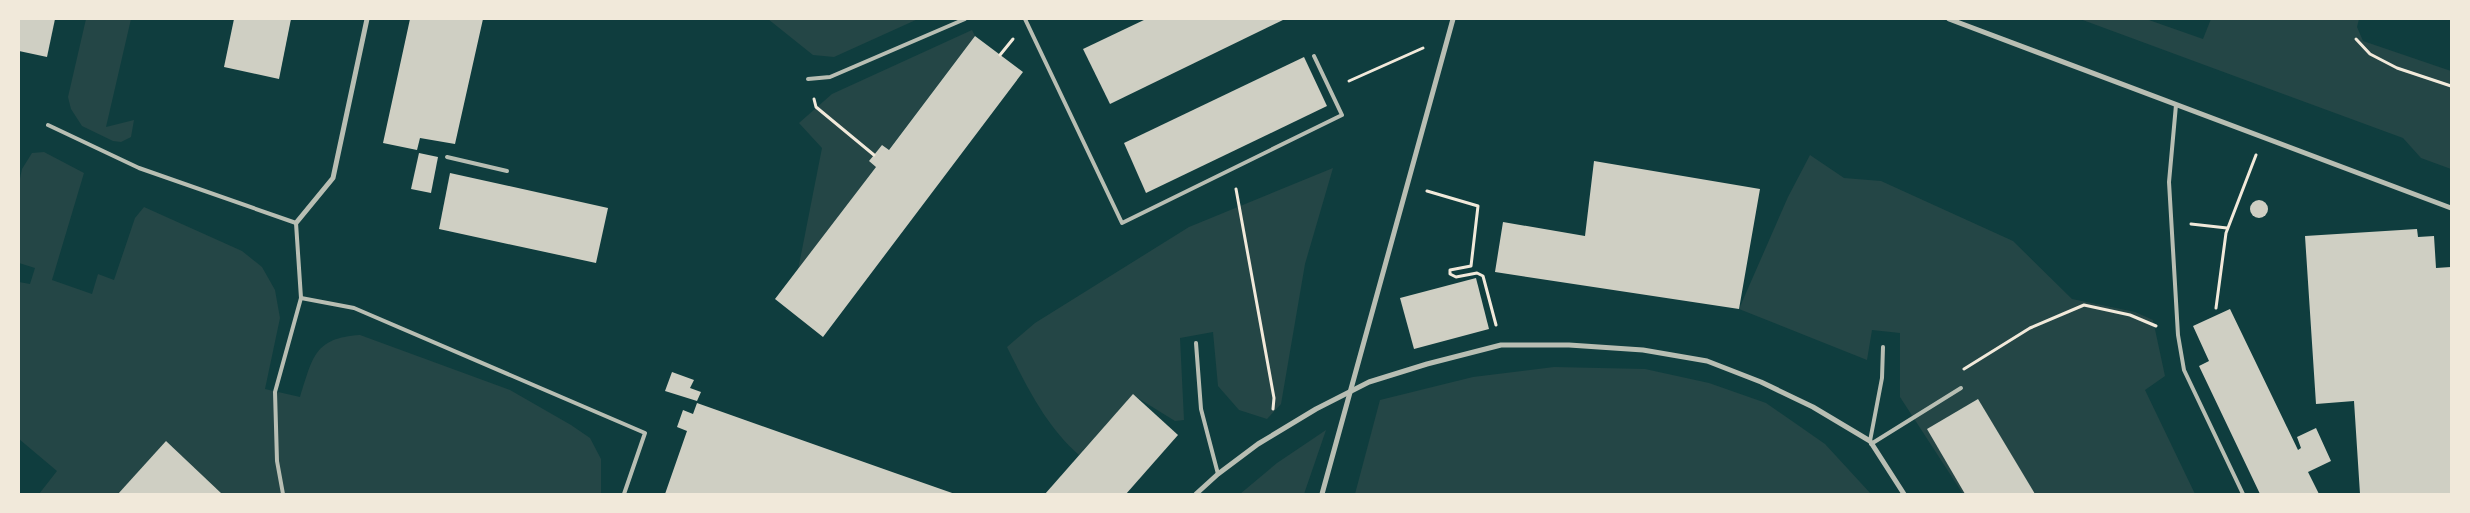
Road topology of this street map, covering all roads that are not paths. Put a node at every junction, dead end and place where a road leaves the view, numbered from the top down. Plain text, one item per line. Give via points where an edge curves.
1 (367, 19) edge
2 (966, 19) edge
3 (1025, 19) edge
4 (1452, 19) edge
5 (1949, 19) edge
6 (1314, 56) dead end
7 (808, 79) road end
8 (2176, 105) junction
9 (48, 125) dead end
10 (447, 157) dead end
11 (507, 171) dead end
12 (2451, 208) edge
13 (296, 223) junction
14 (301, 298) junction
15 (1196, 343) dead end
16 (1883, 347) dead end
17 (1960, 388) dead end
18 (1870, 442) junction
19 (1218, 474) junction
20 (283, 494) edge
21 (624, 494) edge
22 (1196, 494) edge
23 (1322, 494) edge
24 (1904, 494) edge
25 (2244, 494) edge

1 - 13 street via 333,178
2 - 7 lane via 830,76
3 - 6 lane via 1122,223 1342,115
4 - 23 street
5 - 8 street
8 - 12 street
8 - 25 lane via 2169,182 2178,335 2184,370
9 - 13 lane via 139,168
10 - 11 lane
13 - 14 lane
14 - 20 lane via 275,392 277,461
14 - 21 lane via 354,308 645,433
15 - 19 lane via 1200,409
16 - 18 lane via 1882,378
17 - 18 lane
18 - 19 street via 1813,407 1707,361 1634,350 1569,345 1501,345 1369,382 1258,444
18 - 24 street
19 - 22 street

